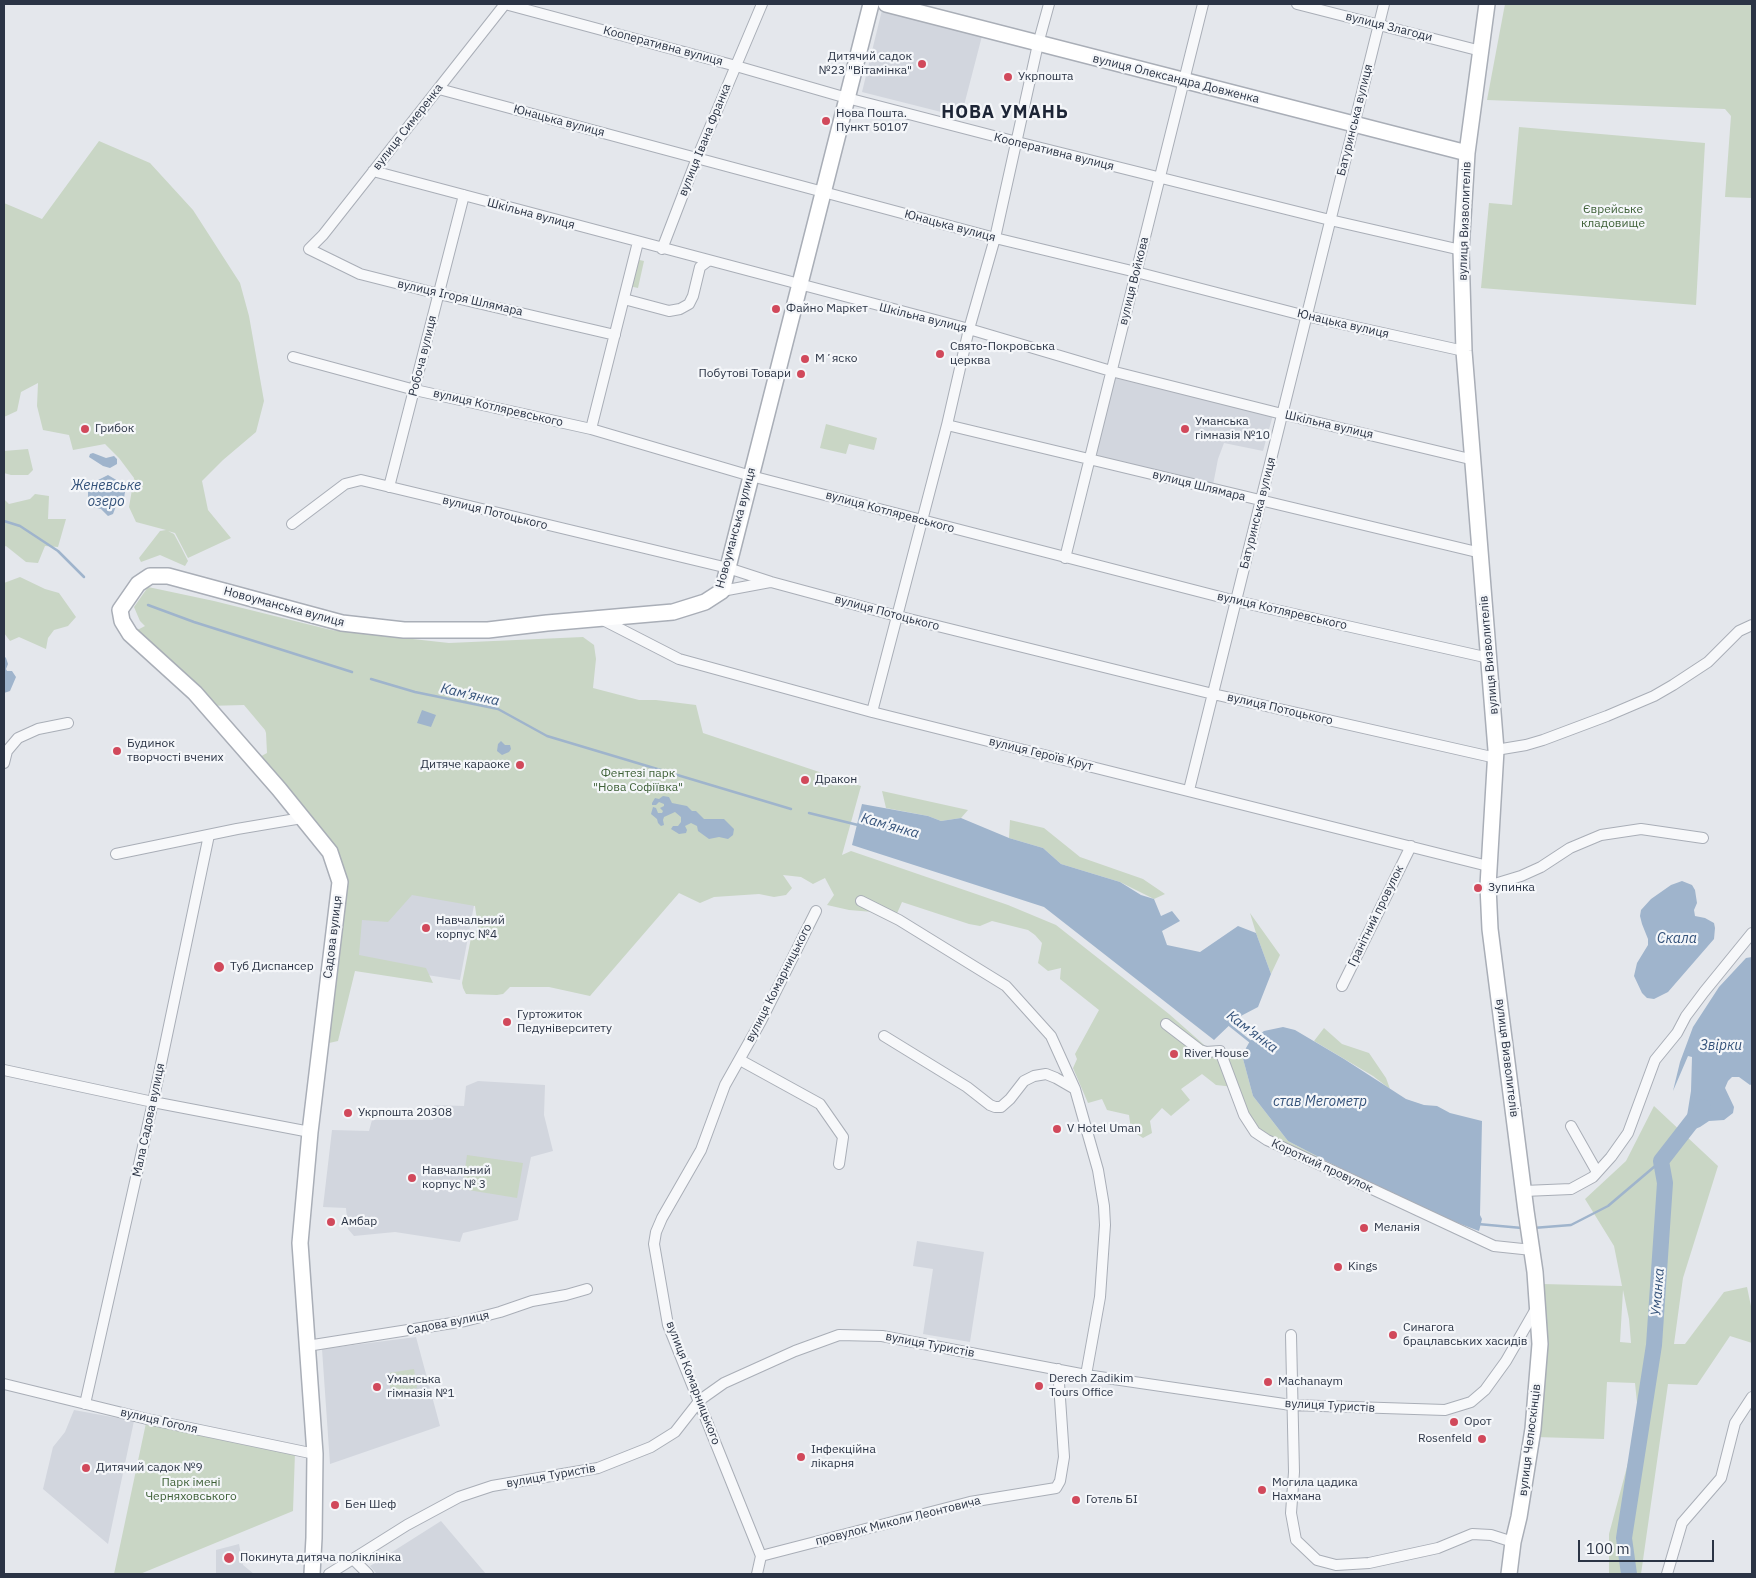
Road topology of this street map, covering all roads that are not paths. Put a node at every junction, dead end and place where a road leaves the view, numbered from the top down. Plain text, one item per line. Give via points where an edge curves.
1 (505, 4) edge
2 (762, 4) edge
3 (871, 4) edge
4 (886, 4) edge
5 (1049, 4) edge
6 (1203, 4) edge
7 (1297, 4) edge
8 (1384, 4) edge
9 (1487, 4) edge
10 (1379, 25) junction
11 (1038, 44) junction
12 (1481, 51) junction
13 (736, 66) junction
14 (1184, 80) junction
15 (438, 89) junction
16 (847, 98) junction
17 (1354, 124) junction
18 (1017, 142) junction
19 (1467, 153) junction
20 (697, 158) junction
21 (373, 171) junction
22 (1159, 178) junction
23 (823, 192) junction
24 (464, 195) junction
25 (1330, 220) junction
26 (995, 238) junction
27 (638, 242) junction
28 (662, 248) junction
29 (309, 249) joint
30 (1461, 250) junction
31 (708, 261) junction
32 (1136, 272) junction
33 (800, 285) junction
34 (439, 294) junction
35 (624, 299) junction
36 (1306, 316) junction
37 (969, 329) junction
38 (615, 335) junction
39 (1464, 351) junction
40 (293, 357) dead end
41 (1111, 370) junction
42 (415, 390) junction
43 (1282, 414) junction
44 (947, 425) junction
45 (591, 429) junction
46 (1089, 460) junction
47 (1474, 460) junction
48 (751, 476) junction
49 (389, 487) junction
50 (1260, 501) junction
51 (922, 521) junction
52 (292, 524) dead end
53 (1481, 554) junction
54 (1065, 558) junction
55 (728, 568) junction
56 (771, 582) junction
57 (138, 584) joint
58 (722, 591) junction
59 (1236, 601) junction
60 (897, 616) junction
61 (601, 619) junction
62 (1752, 625) edge
63 (1488, 658) junction
64 (1213, 694) junction
65 (872, 712) junction
66 (68, 723) dead end
67 (1496, 754) junction
68 (4, 763) edge
69 (1189, 790) junction
70 (302, 818) junction
71 (209, 835) junction
72 (1703, 838) dead end
73 (1411, 846) junction
74 (116, 854) dead end
75 (1488, 866) junction
76 (1488, 886) junction
77 (861, 901) dead end
78 (816, 911) dead end
79 (1752, 933) edge
80 (1342, 986) dead end
81 (1166, 1024) dead end
82 (884, 1036) dead end
83 (740, 1060) junction
84 (4, 1070) edge
85 (1075, 1089) junction
86 (154, 1102) junction
87 (1571, 1126) dead end
88 (310, 1132) junction
89 (840, 1164) dead end
90 (1597, 1172) junction
91 (1524, 1191) junction
92 (1531, 1245) junction
93 (587, 1289) dead end
94 (1538, 1305) junction
95 (1291, 1335) dead end
96 (307, 1346) junction
97 (1058, 1369) junction
98 (1086, 1374) junction
99 (4, 1384) edge
100 (1752, 1397) edge
101 (700, 1400) junction
102 (85, 1404) junction
103 (1291, 1405) junction
104 (314, 1454) junction
105 (1513, 1542) junction
106 (761, 1556) junction
107 (354, 1560) junction
108 (312, 1574) edge
109 (329, 1574) edge
110 (368, 1574) edge
111 (757, 1574) edge
112 (1509, 1574) edge
113 (1667, 1574) edge

1 - 13 street, Кооперативна вулиця
1 - 15 street, вулиця Симеренка
2 - 13 street, вулиця Івана Франка
3 - 16 street, Новоуманська вулиця
4 - 11 street, вулиця Олександра Довженка
5 - 11 street
6 - 14 street, вулиця Войкова
7 - 10 street, вулиця Злагоди
8 - 10 street, Батуринська вулиця
9 - 12 street, вулиця Визволителів
10 - 12 street, вулиця Злагоди
10 - 17 street, Батуринська вулиця
11 - 14 street, вулиця Олександра Довженка
11 - 18 street
12 - 19 street, вулиця Визволителів
13 - 16 street, Кооперативна вулиця
13 - 20 street, вулиця Івана Франка
14 - 17 street, вулиця Олександра Довженка
14 - 22 street, вулиця Войкова
15 - 20 street, Юнацька вулиця
15 - 21 street, вулиця Симеренка
16 - 18 street, Кооперативна вулиця
16 - 23 street, Новоуманська вулиця
17 - 19 street, вулиця Олександра Довженка
17 - 25 street, Батуринська вулиця
18 - 22 street, Кооперативна вулиця
18 - 26 street
19 - 30 street, вулиця Визволителів
20 - 23 street, Юнацька вулиця
20 - 28 street, вулиця Івана Франка
21 - 24 street, Шкільна вулиця
21 - 29 street, вулиця Симеренка
22 - 25 street, Кооперативна вулиця
22 - 32 street, вулиця Войкова
23 - 26 street, Юнацька вулиця
23 - 33 street, Новоуманська вулиця
24 - 27 street, Шкільна вулиця
24 - 34 street, Робоча вулиця
25 - 30 street, Кооперативна вулиця
25 - 36 street, Батуринська вулиця
26 - 32 street, Юнацька вулиця
26 - 37 street
27 - 28 street, Шкільна вулиця
27 - 35 street
28 - 31 street, Шкільна вулиця
29 - 34 street, вулиця Ігоря Шлямара via 360,274
30 - 39 street, вулиця Визволителів
31 - 33 street, Шкільна вулиця
31 - 35 street via 700,267 694,296 680,309 669,311
32 - 36 street, Юнацька вулиця
32 - 41 street, вулиця Войкова
33 - 37 street, Шкільна вулиця
33 - 48 street, Новоуманська вулиця
34 - 38 street, вулиця Ігоря Шлямара
34 - 42 street, Робоча вулиця
35 - 38 street
36 - 39 street, Юнацька вулиця
36 - 43 street, Батуринська вулиця
37 - 41 street, Шкільна вулиця
37 - 44 street
38 - 45 street
39 - 47 street, вулиця Визволителів
40 - 42 street, вулиця Котляревського
41 - 43 street, Шкільна вулиця
41 - 46 street, вулиця Войкова
42 - 45 street, вулиця Котляревського
42 - 49 street, Робоча вулиця
43 - 47 street, Шкільна вулиця
43 - 50 street, Батуринська вулиця
44 - 46 street, вулиця Шлямара
44 - 51 street
45 - 48 street, вулиця Котляревського
46 - 50 street, вулиця Шлямара
46 - 54 street, вулиця Войкова
47 - 53 street, вулиця Визволителів
48 - 51 street, вулиця Котляревського
48 - 55 street, Новоуманська вулиця
49 - 52 street, вулиця Потоцького via 361,480 345,484
49 - 55 street, вулиця Потоцького
50 - 53 street, вулиця Шлямара
50 - 59 street, Батуринська вулиця
51 - 54 street, вулиця Котляревського
51 - 60 street
53 - 63 street, вулиця Визволителів
54 - 59 street, вулиця Котляревського
55 - 56 street, вулиця Потоцького
55 - 58 street, Новоуманська вулиця
56 - 58 street
56 - 60 street, вулиця Потоцького
57 - 61 street, Новоуманська вулиця via 150,576 168,576 342,623 404,630 488,630
57 - 70 street, Садова вулиця via 120,610 122,622 130,634 195,692
58 - 61 street, Новоуманська вулиця via 705,602 673,612
59 - 63 street, вулиця Котляревського
59 - 64 street, Батуринська вулиця
60 - 64 street, вулиця Потоцького
60 - 65 street
61 - 65 street, вулиця Героїв Крут via 679,659
62 - 67 street via 1739,631 1708,662 1654,696 1543,740
63 - 67 street, вулиця Визволителів
64 - 67 street, вулиця Потоцького
64 - 69 street, Батуринська вулиця
65 - 69 street, вулиця Героїв Крут
66 - 68 street via 38,729 18,738 7,752
67 - 75 street, вулиця Визволителів
69 - 73 street, вулиця Героїв Крут
70 - 71 street
70 - 88 street, Садова вулиця via 330,852 340,882
71 - 74 street
71 - 86 street, Мала Садова вулиця
72 - 76 street via 1641,829 1601,835 1570,848 1541,867
73 - 75 street, вулиця Героїв Крут
73 - 80 street, Гранітний провулок
75 - 76 street, вулиця Визволителів
76 - 91 street, вулиця Визволителів via 1492,945
77 - 85 street via 899,920 1006,986 1051,1036
78 - 83 street, вулиця Комарницького
79 - 90 street via 1655,1060 1628,1133
81 - 92 street, Короткий провулок via 1200,1050 1220,1051 1244,1116 1255,1132 1267,1140 1494,1246
82 - 85 street via 967,1086 995,1107 1001,1107 1024,1081 1034,1076 1046,1074
83 - 89 street via 820,1104 843,1136
83 - 101 street, вулиця Комарницького via 726,1085 701,1150 662,1218 654,1244 668,1324
84 - 86 street
85 - 98 street via 1098,1170 1105,1225 1100,1297
86 - 88 street
86 - 102 street, Мала Садова вулиця
87 - 90 street
88 - 96 street, Садова вулиця via 300,1243
90 - 91 street via 1571,1189
91 - 92 street, вулиця Визволителів
92 - 94 street, вулиця Визволителів
93 - 96 street, Садова вулиця via 465,1321
94 - 103 street, вулиця Туристів via 1501,1368 1485,1390 1471,1402 1445,1410
94 - 105 street, вулиця Челюскінців via 1540,1344 1533,1428
95 - 103 street
96 - 104 street, Садова вулиця
97 - 98 street, вулиця Туристів
97 - 101 street, вулиця Туристів via 882,1336 839,1335 724,1383
97 - 106 street, провулок Миколи Леонтовича via 1064,1457 1056,1488 970,1502
98 - 103 street, вулиця Туристів
99 - 102 street, вулиця Гоголя
100 - 113 street via 1735,1423 1721,1478 1682,1523
101 - 106 street, вулиця Комарницького
101 - 107 street, вулиця Туристів via 675,1432 650,1447 598,1468 492,1486 459,1497 407,1525
102 - 104 street, вулиця Гоголя
103 - 105 street via 1294,1472 1291,1513 1296,1540 1317,1560 1336,1565 1369,1563 1438,1548 1472,1534
104 - 108 street, Садова вулиця
105 - 112 street, вулиця Челюскінців
106 - 111 street
107 - 109 street, вулиця Туристів
107 - 110 street

